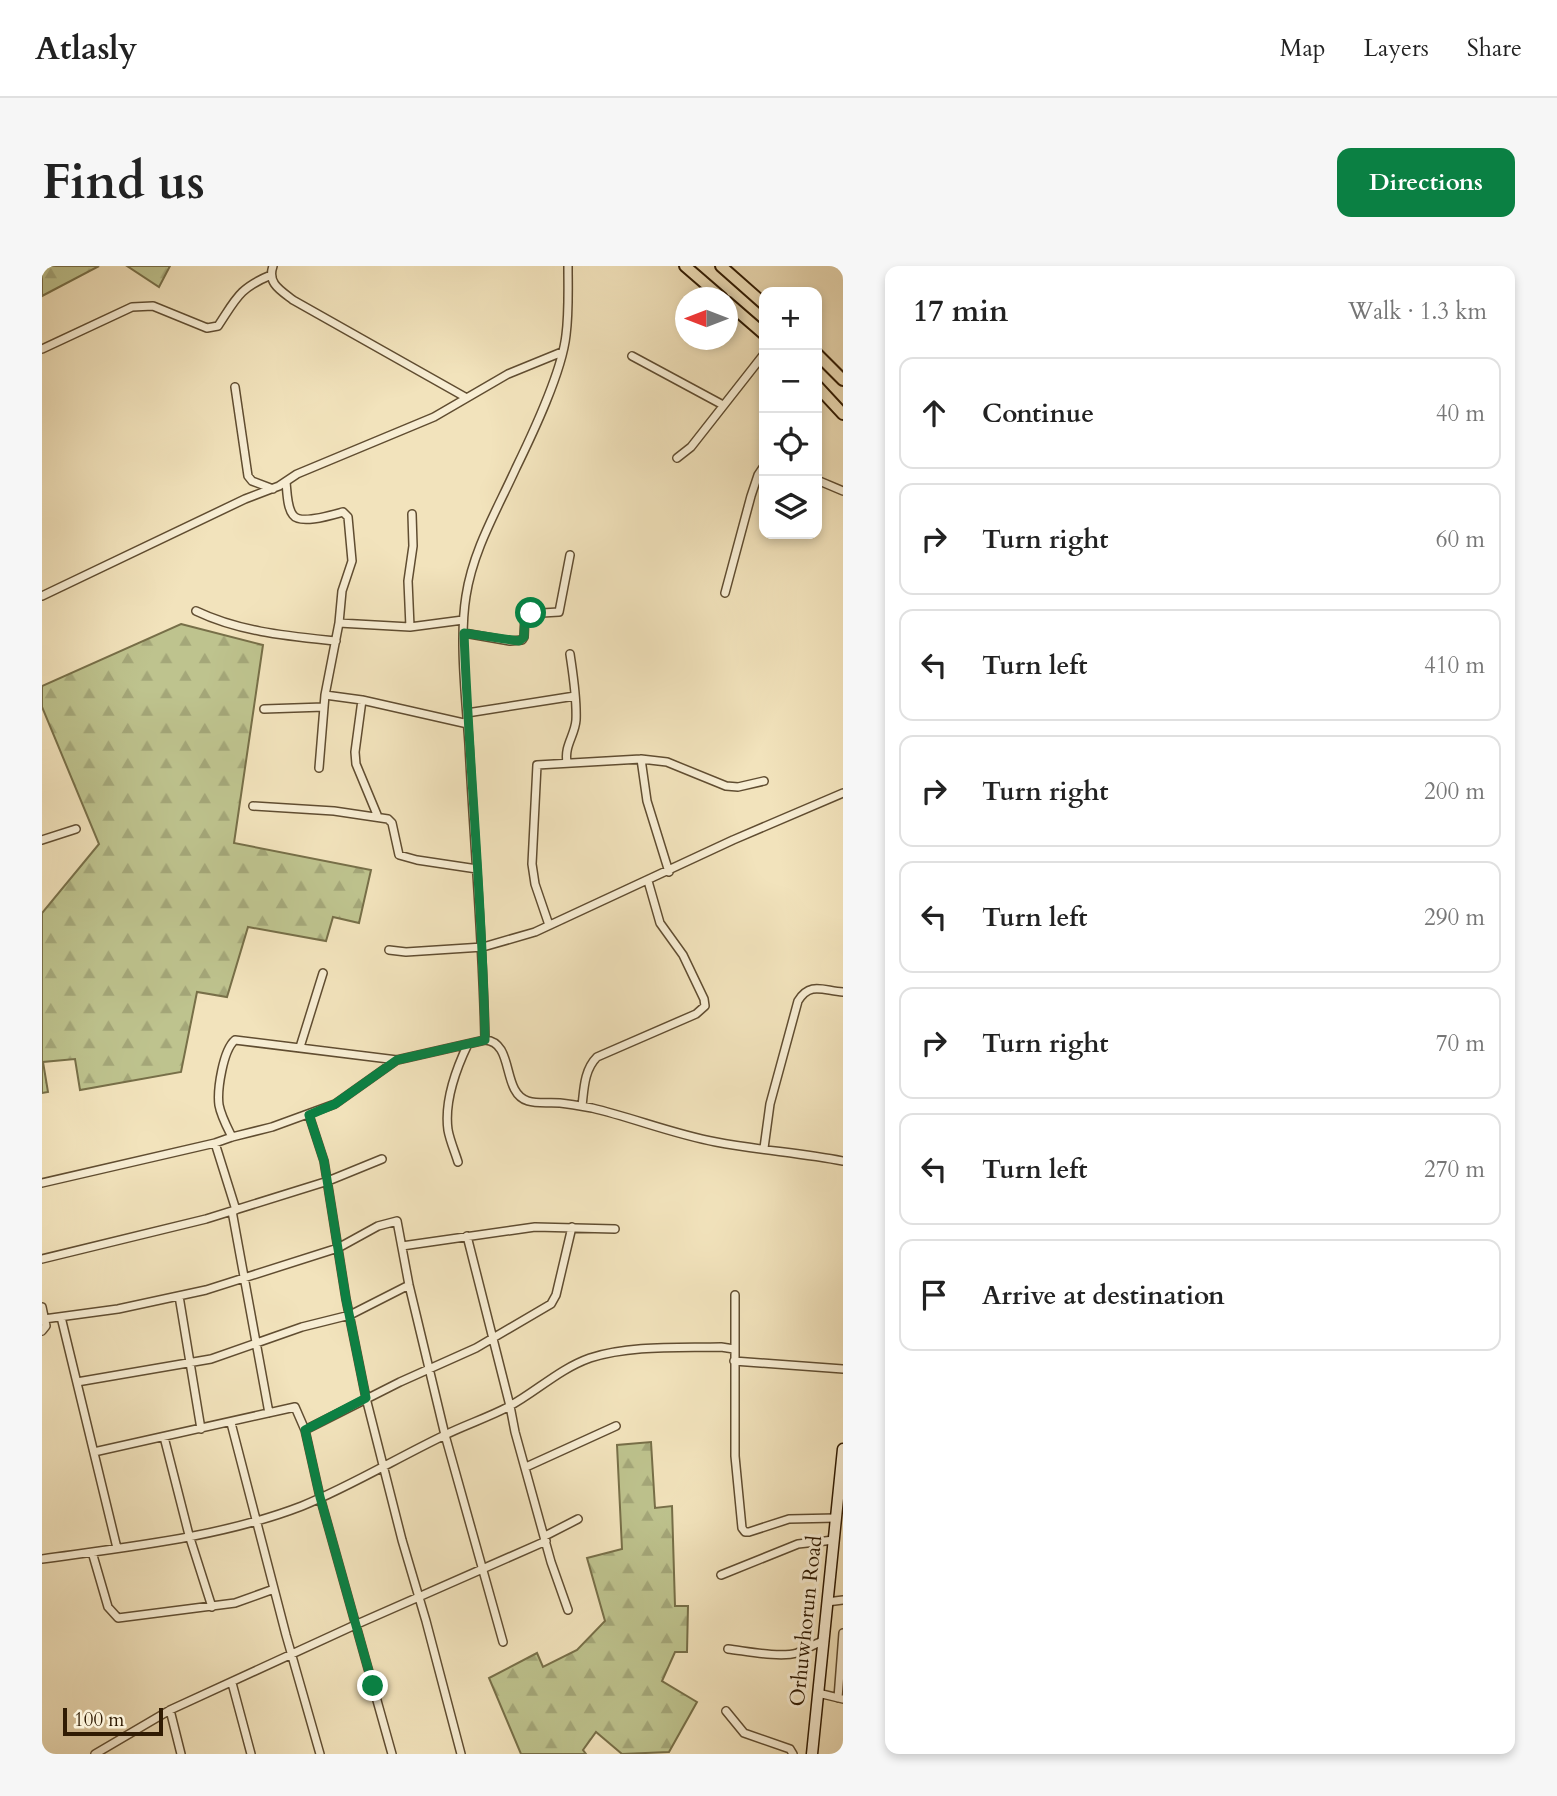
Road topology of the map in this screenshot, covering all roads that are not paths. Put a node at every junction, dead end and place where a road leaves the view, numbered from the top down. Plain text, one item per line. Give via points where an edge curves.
1 (273, 266) edge
2 (568, 266) edge
3 (685, 266) edge
4 (721, 266) edge
5 (271, 275) junction
6 (709, 287) edge
7 (759, 300) edge
8 (738, 312) edge
9 (759, 330) edge
10 (42, 349) edge
11 (562, 352) junction
12 (632, 356) dead end
13 (822, 359) edge
14 (759, 360) edge
15 (843, 380) edge
16 (235, 387) dead end
17 (822, 391) edge
18 (466, 397) junction
19 (723, 405) junction
20 (843, 414) edge
21 (677, 458) dead end
22 (759, 474) edge
23 (286, 482) junction
24 (822, 482) edge
25 (273, 489) junction
26 (843, 491) edge
27 (412, 514) dead end
28 (570, 555) dead end
29 (725, 593) dead end
30 (42, 596) edge
31 (196, 611) dead end
32 (463, 620) junction
33 (339, 623) junction
34 (410, 627) junction
35 (464, 633) junction
36 (336, 641) junction
37 (570, 654) dead end
38 (326, 695) junction
39 (575, 696) junction
40 (362, 700) junction
41 (324, 706) junction
42 (264, 709) dead end
43 (467, 713) junction
44 (468, 724) junction
45 (641, 760) junction
46 (567, 762) junction
47 (318, 768) dead end
48 (764, 781) dead end
49 (843, 793) edge
50 (253, 806) dead end
51 (378, 817) junction
52 (76, 829) dead end
53 (42, 840) edge
54 (477, 869) junction
55 (669, 872) junction
56 (648, 881) junction
57 (550, 925) junction
58 (483, 947) junction
59 (389, 950) dead end
60 (323, 974) dead end
61 (843, 992) edge
62 (485, 1040) junction
63 (468, 1044) junction
64 (300, 1047) junction
65 (397, 1060) junction
66 (582, 1107) junction
67 (309, 1115) junction
68 (232, 1137) junction
69 (215, 1143) junction
70 (764, 1148) junction
71 (382, 1159) dead end
72 (843, 1161) edge
73 (458, 1162) dead end
74 (328, 1181) junction
75 (42, 1183) edge
76 (234, 1210) junction
77 (572, 1227) junction
78 (615, 1229) dead end
79 (467, 1237) junction
80 (402, 1246) junction
81 (338, 1248) junction
82 (42, 1259) edge
83 (244, 1277) junction
84 (409, 1285) junction
85 (734, 1295) dead end
86 (179, 1296) junction
87 (42, 1307) edge
88 (350, 1315) junction
89 (61, 1317) junction
90 (44, 1319) junction
91 (42, 1331) edge
92 (494, 1338) junction
93 (257, 1342) junction
94 (734, 1349) junction
95 (734, 1361) junction
96 (191, 1364) junction
97 (843, 1369) edge
98 (430, 1370) junction
99 (77, 1382) junction
100 (366, 1398) junction
101 (510, 1406) junction
102 (269, 1413) junction
103 (231, 1423) junction
104 (616, 1426) dead end
105 (201, 1429) junction
106 (305, 1430) junction
107 (445, 1435) junction
108 (164, 1437) junction
109 (843, 1450) edge
110 (94, 1452) junction
111 (384, 1467) junction
112 (526, 1467) junction
113 (841, 1483) edge
114 (320, 1497) junction
115 (836, 1518) junction
116 (578, 1519) dead end
117 (257, 1521) junction
118 (189, 1535) junction
119 (546, 1539) junction
120 (834, 1540) junction
121 (117, 1548) junction
122 (92, 1552) junction
123 (42, 1559) edge
124 (483, 1571) junction
125 (721, 1575) dead end
126 (274, 1589) junction
127 (419, 1598) junction
128 (843, 1600) edge
129 (827, 1602) junction
130 (212, 1608) junction
131 (568, 1610) dead end
132 (355, 1625) junction
133 (843, 1633) edge
134 (823, 1641) junction
135 (503, 1642) dead end
136 (728, 1649) dead end
137 (293, 1653) junction
138 (232, 1683) junction
139 (818, 1693) junction
140 (840, 1699) edge
141 (170, 1710) junction
142 (726, 1711) dead end
143 (110, 1745) junction
144 (95, 1754) edge
145 (113, 1754) edge
146 (181, 1754) edge
147 (251, 1754) edge
148 (320, 1754) edge
149 (392, 1754) edge
150 (461, 1754) edge
151 (793, 1754) edge
152 (812, 1754) edge

1 - 5 street
2 - 11 street
3 - 6 main road
4 - 7 main road
5 - 10 street via 240,292 214,328 153,306 132,307
5 - 18 street via 278,289 293,300
8 - 9 main road
11 - 18 street
11 - 32 street via 535,426 483,539 470,575
12 - 19 street
13 - 15 main road
14 - 19 street
16 - 25 street via 248,476
17 - 20 main road
18 - 23 street via 434,417
19 - 21 street
22 - 29 street
23 - 25 street
23 - 33 street via 293,516 318,518 343,512 348,517 352,561 342,591
24 - 26 street
25 - 30 street
27 - 34 street
28 - 35 street via 559,612 525,614 522,640
31 - 36 street via 244,628
32 - 34 street
32 - 35 street
33 - 34 street
33 - 36 street
35 - 43 street
36 - 38 street
37 - 39 street
38 - 40 street
38 - 41 street
39 - 43 street
39 - 46 street via 575,730 567,747
40 - 44 street
40 - 51 street via 356,764
41 - 42 street
41 - 47 street
43 - 44 street
44 - 54 street
45 - 46 street
45 - 48 street via 667,762 726,786
45 - 55 street via 647,801
46 - 57 street via 536,768 532,864
49 - 55 street
50 - 51 street
51 - 54 street via 390,820 399,855
52 - 53 street
54 - 58 street
55 - 56 street
56 - 57 street
56 - 66 street via 660,923 683,955 705,1006 597,1057 587,1074
57 - 58 street
58 - 59 street
58 - 62 street
60 - 64 street
61 - 70 street via 809,989 798,1001 770,1104
62 - 63 street
62 - 66 street via 500,1049 517,1095 527,1101
63 - 65 street
63 - 73 street via 454,1079 448,1114
64 - 65 street
64 - 68 street via 239,1040 230,1044 220,1079 219,1105
65 - 67 street via 335,1104
66 - 70 street via 718,1143
67 - 68 street
67 - 74 street
68 - 69 street
69 - 75 street
69 - 76 street
70 - 72 street
71 - 74 street
74 - 76 street
74 - 81 street
76 - 82 street
76 - 83 street
77 - 78 street
77 - 79 street via 535,1227
77 - 92 street via 553,1301
79 - 80 street
79 - 92 street
80 - 81 street via 399,1225 393,1221
80 - 84 street
81 - 83 street
81 - 88 street
83 - 86 street
83 - 93 street
84 - 88 street
84 - 98 street
85 - 94 street
86 - 89 street
86 - 96 street
87 - 90 street
88 - 93 street
88 - 100 street
89 - 90 street
89 - 99 street
90 - 91 street
92 - 98 street
92 - 101 street
93 - 96 street
93 - 102 street
94 - 95 street
94 - 101 street via 610,1353 566,1368
95 - 97 street
95 - 115 street via 735,1456 742,1528 749,1532 789,1519
96 - 99 street
96 - 105 street
98 - 100 street
98 - 107 street
99 - 110 street
100 - 106 street
100 - 111 street
101 - 107 street
101 - 112 street
102 - 103 street
102 - 106 street via 295,1407
103 - 105 street
103 - 117 street
104 - 112 street
105 - 108 street
106 - 114 street
107 - 111 street
107 - 124 street
108 - 110 street
108 - 118 street
109 - 113 street, Orhuwhorun Road
110 - 121 street
111 - 114 street
111 - 127 street
112 - 119 street
113 - 115 street, Orhuwhorun Road
114 - 117 street
114 - 132 street
115 - 120 street, Orhuwhorun Road
116 - 119 street
117 - 118 street
117 - 126 street
118 - 121 street
118 - 130 street
119 - 124 street
119 - 131 street
120 - 125 street via 798,1544
120 - 129 street, Orhuwhorun Road
121 - 122 street
122 - 123 street
122 - 130 street via 108,1607 118,1618
124 - 127 street
124 - 135 street
126 - 130 street
126 - 137 street
127 - 132 street
127 - 150 street
128 - 129 street
129 - 134 street, Orhuwhorun Road
132 - 137 street
132 - 149 street
133 - 140 street
134 - 136 street via 786,1654
134 - 139 street, Orhuwhorun Road
137 - 138 street
137 - 148 street
138 - 141 street
138 - 147 street
139 - 140 street
139 - 152 street, Orhuwhorun Road
141 - 143 street
141 - 146 street
142 - 151 street via 744,1733
143 - 144 street
143 - 145 street

